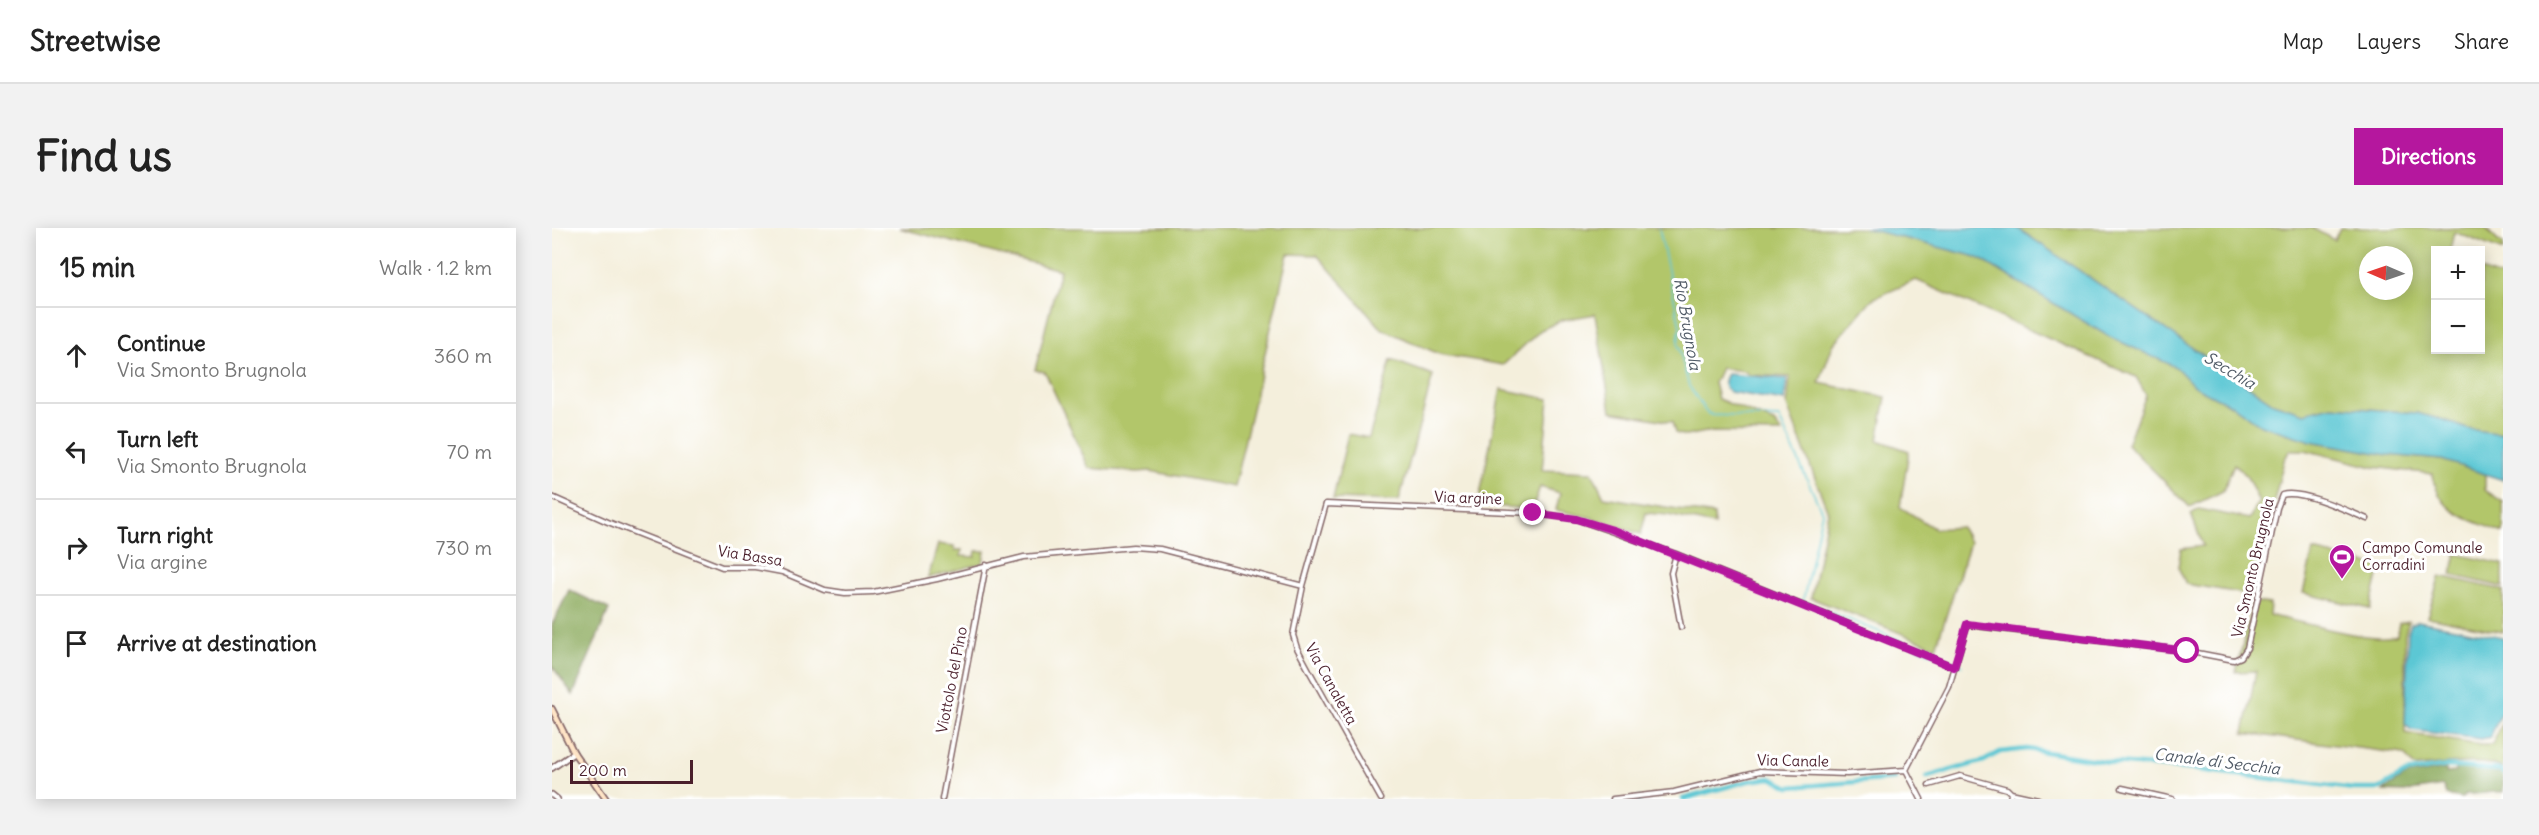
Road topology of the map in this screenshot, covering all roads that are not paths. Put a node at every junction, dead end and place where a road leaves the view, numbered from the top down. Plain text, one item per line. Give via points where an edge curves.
1 (552, 496) edge
2 (1326, 504) joint
3 (2367, 519) dead end
4 (1676, 554) junction
5 (986, 565) junction
6 (1303, 586) junction
7 (1680, 627) dead end
8 (1955, 664) junction
9 (552, 708) edge
10 (574, 753) junction
11 (552, 768) edge
12 (1906, 770) junction
13 (1929, 785) dead end
14 (2122, 788) dead end
15 (2011, 793) junction
16 (552, 795) edge
17 (557, 799) edge
18 (606, 799) edge
19 (942, 799) edge
20 (1381, 799) edge
21 (1613, 799) edge
22 (1921, 799) edge
23 (2010, 799) edge
24 (2038, 799) edge
25 (2172, 799) edge

1 - 5 street, Via Bassa via 722,567 782,572 825,590 873,592
2 - 4 street, Via argine via 1533,513 1576,519
2 - 6 street, Via Canaletta
3 - 8 street, Via Smonto Brugnola via 2317,500 2282,495 2247,648 2234,660 1967,624
4 - 7 street via 1671,573
4 - 8 street, Via argine
5 - 6 street via 1031,556 1145,547
5 - 19 street, Viottolo del Pino
6 - 20 street, Via Canaletta via 1293,635 1297,648
8 - 12 street, Via Smonto Brugnola via 1946,694
9 - 10 main road
10 - 11 street
10 - 18 main road
12 - 21 street, Via Canale via 1847,774 1760,771 1669,793
12 - 22 street
13 - 15 street via 1960,776
14 - 25 street
15 - 23 street
15 - 24 street
16 - 17 street

